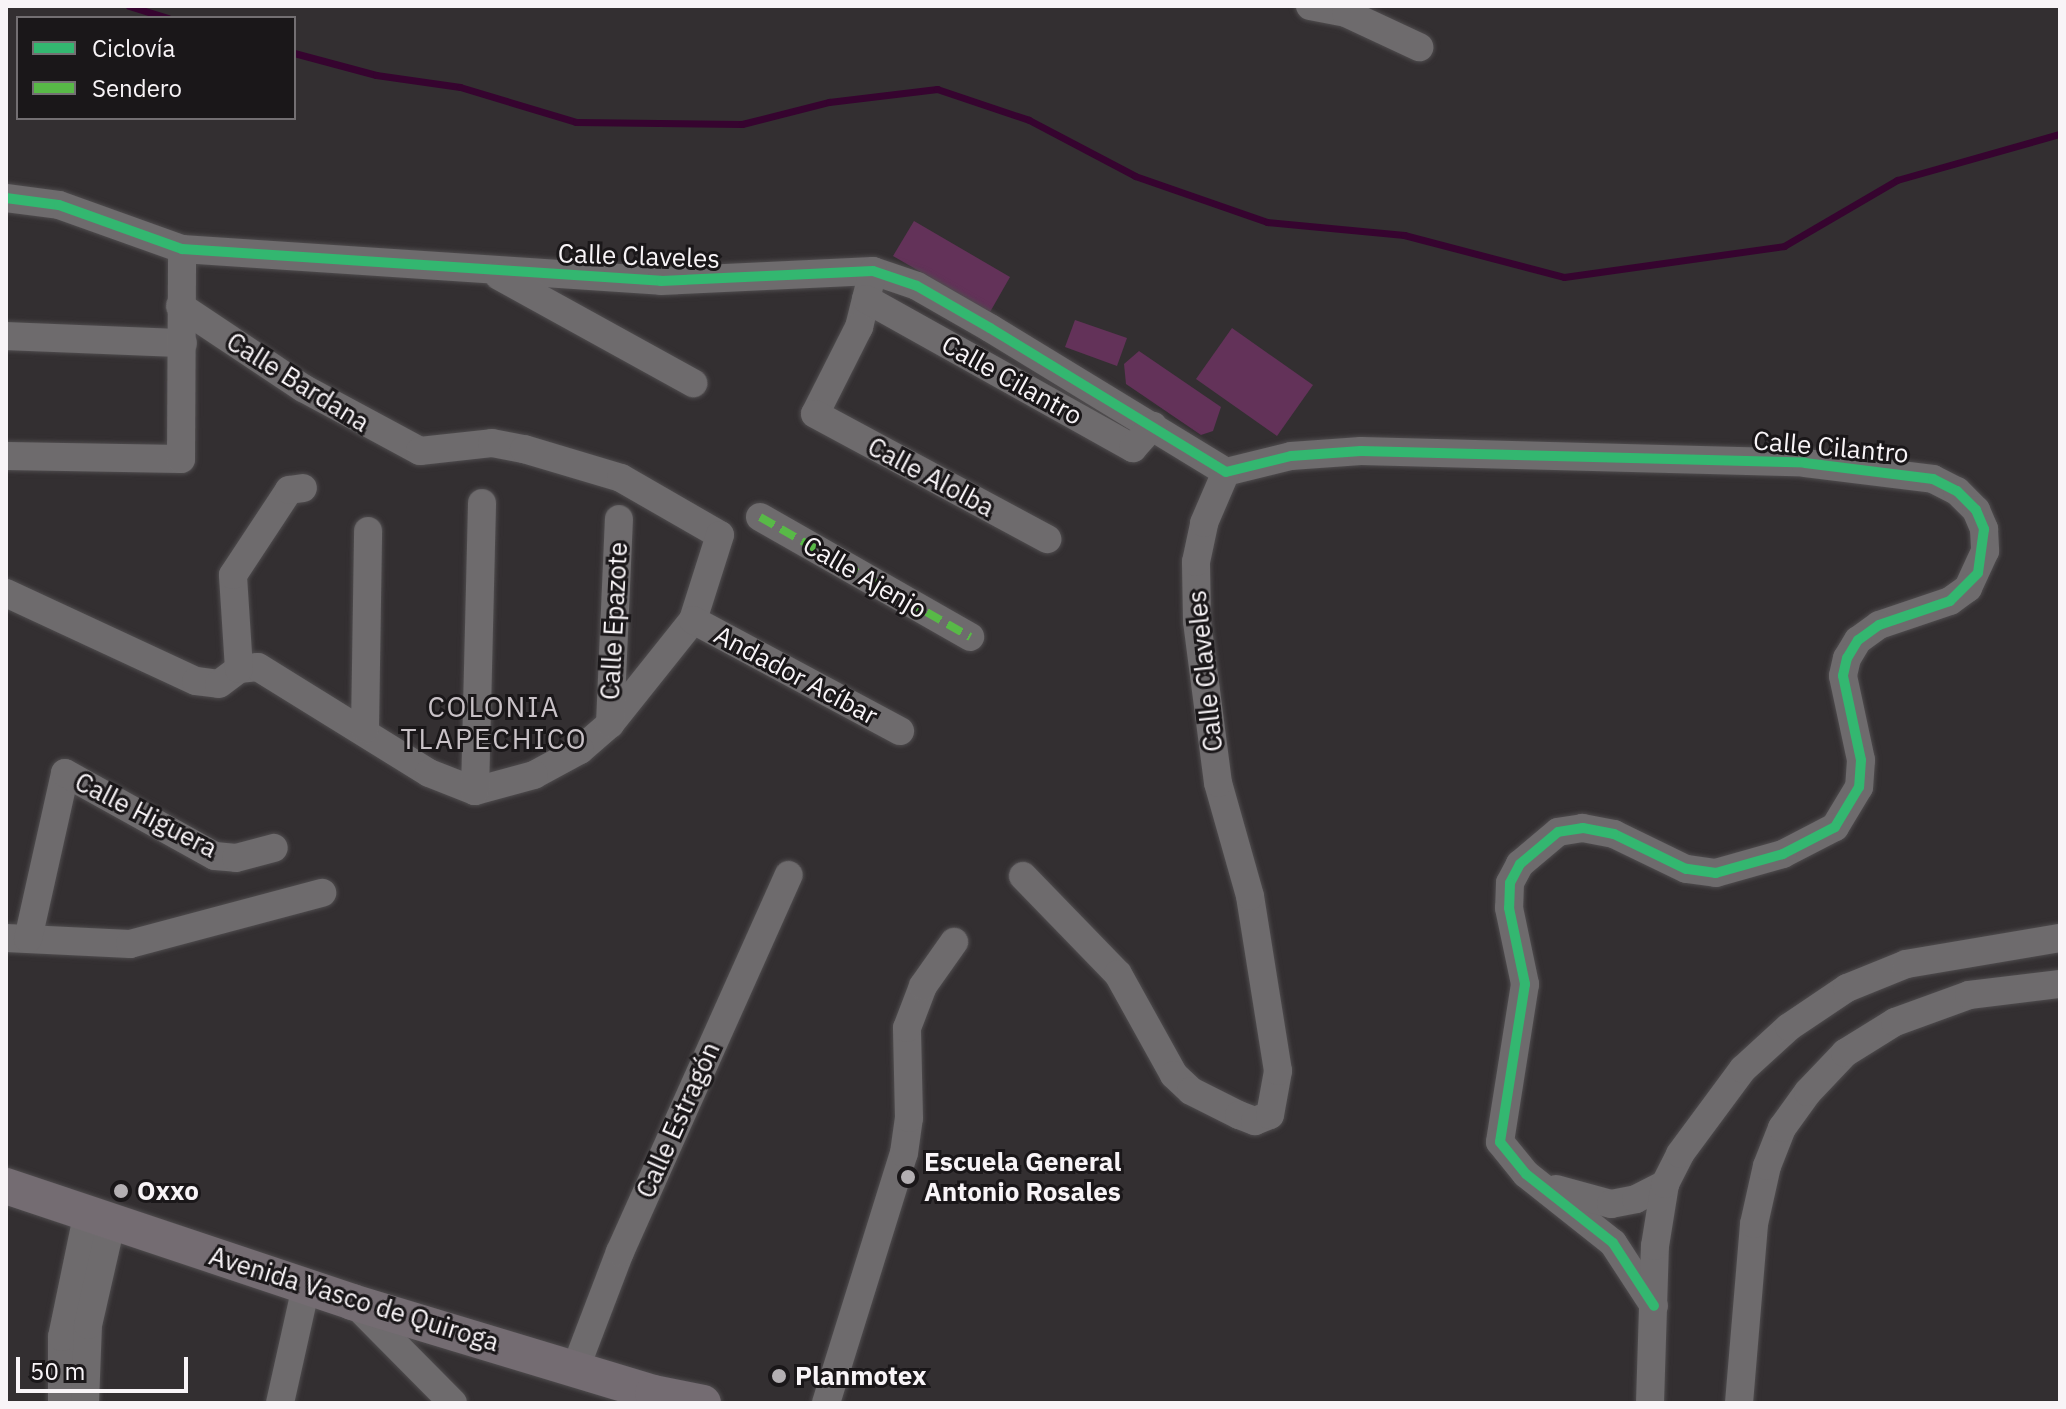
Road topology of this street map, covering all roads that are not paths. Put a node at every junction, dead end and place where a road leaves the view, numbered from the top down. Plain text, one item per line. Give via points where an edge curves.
1 (1310, 6) edge
2 (1419, 47) dead end
3 (6, 198) edge
4 (182, 249) junction
5 (873, 271) junction
6 (491, 272) junction
7 (866, 299) junction
8 (180, 306) junction
9 (6, 336) edge
10 (183, 343) junction
11 (693, 383) dead end
12 (1153, 426) junction
13 (6, 456) edge
14 (1226, 472) junction
15 (303, 488) dead end
16 (482, 503) dead end
17 (760, 517) dead end
18 (619, 519) dead end
19 (368, 531) dead end
20 (720, 535) joint
21 (1047, 539) dead end
22 (6, 593) edge
23 (693, 620) junction
24 (970, 637) dead end
25 (239, 669) junction
26 (610, 724) junction
27 (365, 729) junction
28 (900, 731) dead end
29 (475, 791) junction
30 (274, 848) dead end
31 (789, 875) dead end
32 (1023, 876) dead end
33 (322, 893) dead end
34 (17, 938) edge
35 (2060, 938) edge
36 (954, 942) dead end
37 (2060, 984) edge
38 (1665, 1184) junction
39 (6, 1186) edge
40 (1547, 1187) junction
41 (100, 1216) junction
42 (306, 1287) junction
43 (352, 1302) junction
44 (1654, 1306) junction
45 (576, 1367) junction
46 (1652, 1401) edge
47 (62, 1403) edge
48 (85, 1403) edge
49 (280, 1403) edge
50 (453, 1403) edge
51 (703, 1403) edge
52 (826, 1403) edge
53 (1739, 1403) edge

1 - 2 street via 1346,13
3 - 4 street, Calle Claveles via 59,205
4 - 6 street, Calle Claveles
4 - 8 street
5 - 6 street, Calle Claveles via 719,282
5 - 7 street
5 - 12 street, Calle Claveles via 941,300
6 - 11 street
7 - 12 street, Calle Cilantro via 1133,448
7 - 21 street, Calle Alolba via 859,327 815,414
8 - 10 street
8 - 20 street, Calle Bardana via 303,388 420,451 492,443 524,449 621,478
9 - 10 street
10 - 13 street via 181,459
12 - 14 street, Calle Claveles
14 - 32 street, Calle Claveles via 1204,523 1196,562 1197,621 1218,783 1250,896 1278,1071 1270,1115 1255,1121 1239,1115 1191,1091 1174,1075 1118,974
14 - 40 street, Calle Cilantro via 1291,456 1361,451 1805,463 1933,479 1957,491 1976,510 1985,551 1968,588 1950,601 1879,625 1858,640 1847,658 1843,676 1861,760 1859,787 1835,827 1783,854 1716,873 1686,869 1614,834 1583,828 1558,832 1520,864 1510,883 1509,908 1525,984 1499,1121 1500,1142 1510,1158
15 - 25 street via 289,490 233,575
16 - 29 street
17 - 24 street, Calle Ajenjo
18 - 26 street, Calle Epazote
19 - 27 street
20 - 23 street, Calle Epazote
22 - 25 street via 196,681 219,684
23 - 26 street, Calle Epazote
23 - 28 street, Andador Acíbar
25 - 27 street via 258,667
26 - 29 street, Calle Epazote via 580,750 534,775
27 - 29 street via 429,773
30 - 34 street, Calle Higuera via 236,858 215,856 65,773
31 - 45 street, Calle Estragón via 620,1252
33 - 34 street via 130,944
35 - 38 street via 1906,964 1847,988 1789,1027 1743,1069 1680,1154
36 - 52 street via 923,986 907,1028 909,1118 904,1153
37 - 53 street via 1969,995 1895,1022 1845,1053 1808,1092 1782,1128 1754,1224
38 - 40 street, Calle Cilantro via 1611,1204
38 - 44 street via 1657,1214
39 - 41 main road, Avenida Vasco de Quiroga
40 - 44 street, Calle Cilantro via 1613,1243
41 - 42 main road, Avenida Vasco de Quiroga
41 - 47 street via 62,1337
41 - 48 street
42 - 43 main road, Avenida Vasco de Quiroga
42 - 49 street
43 - 45 main road, Avenida Vasco de Quiroga
43 - 50 street
44 - 46 street
45 - 51 main road, Avenida Vasco de Quiroga via 653,1393

